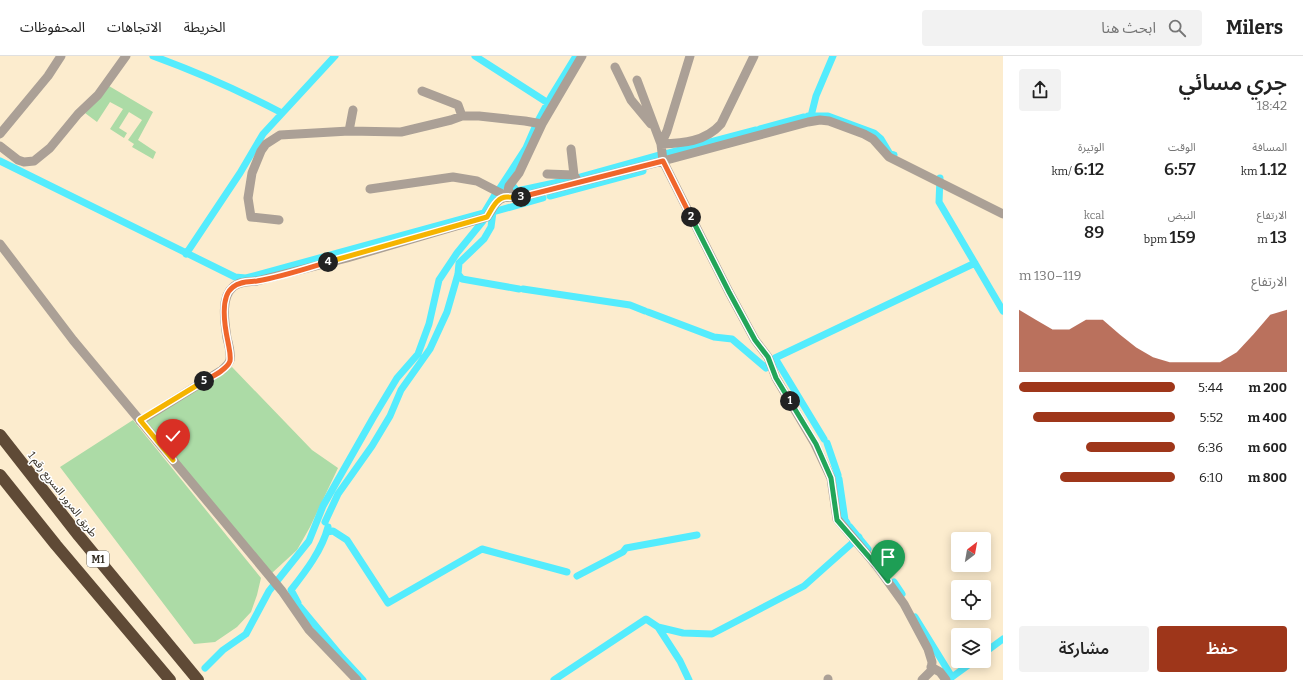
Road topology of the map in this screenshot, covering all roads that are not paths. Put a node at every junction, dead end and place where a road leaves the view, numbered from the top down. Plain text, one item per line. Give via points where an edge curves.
1 (60, 56) edge
2 (126, 56) edge
3 (582, 56) edge
4 (690, 56) edge
5 (754, 56) edge
6 (615, 67) dead end
7 (637, 80) dead end
8 (422, 91) dead end
9 (353, 110) dead end
10 (462, 116) junction
11 (542, 124) junction
12 (349, 130) junction
13 (655, 130) junction
14 (0, 134) edge
15 (661, 144) junction
16 (0, 146) edge
17 (571, 149) dead end
18 (663, 161) junction
19 (547, 174) dead end
20 (576, 179) junction
21 (370, 189) dead end
22 (506, 196) junction
23 (517, 198) junction
24 (1003, 214) edge
25 (279, 220) dead end
26 (0, 244) edge
27 (140, 420) junction
28 (0, 435) edge
29 (0, 475) edge
30 (931, 668) junction
31 (170, 680) edge
32 (198, 680) edge
33 (357, 680) edge
34 (922, 680) edge
35 (946, 680) edge

1 - 14 street via 48,76
2 - 16 street via 98,95 78,114 50,148 34,161 18,160
3 - 11 street
4 - 15 street
5 - 15 street via 716,130 703,138 689,142
6 - 13 street via 631,100
7 - 13 street
8 - 10 street via 458,105
9 - 12 street
10 - 11 street via 526,120
10 - 12 street via 401,132
11 - 23 street via 519,173 509,186 508,190
12 - 25 street via 280,135 266,144 252,173 248,198 250,218
13 - 15 street
15 - 18 street
17 - 20 street
18 - 20 street
18 - 24 street via 808,122 829,120 864,134 873,139 889,156
18 - 30 street via 729,292 816,444 831,478 837,520 876,565 904,604 928,649
19 - 20 street
20 - 23 street
21 - 22 street via 453,177 477,181
22 - 23 street
22 - 27 street via 497,200 487,217 347,258 257,281 242,282 233,287 227,295 225,306 230,362 222,370
26 - 27 street via 73,340
27 - 33 street via 282,591 309,630
28 - 32 highway, طريق المرور السريع رقم 1 / M1 via 79,536
29 - 31 highway, M1
30 - 34 street
30 - 35 street via 940,672

